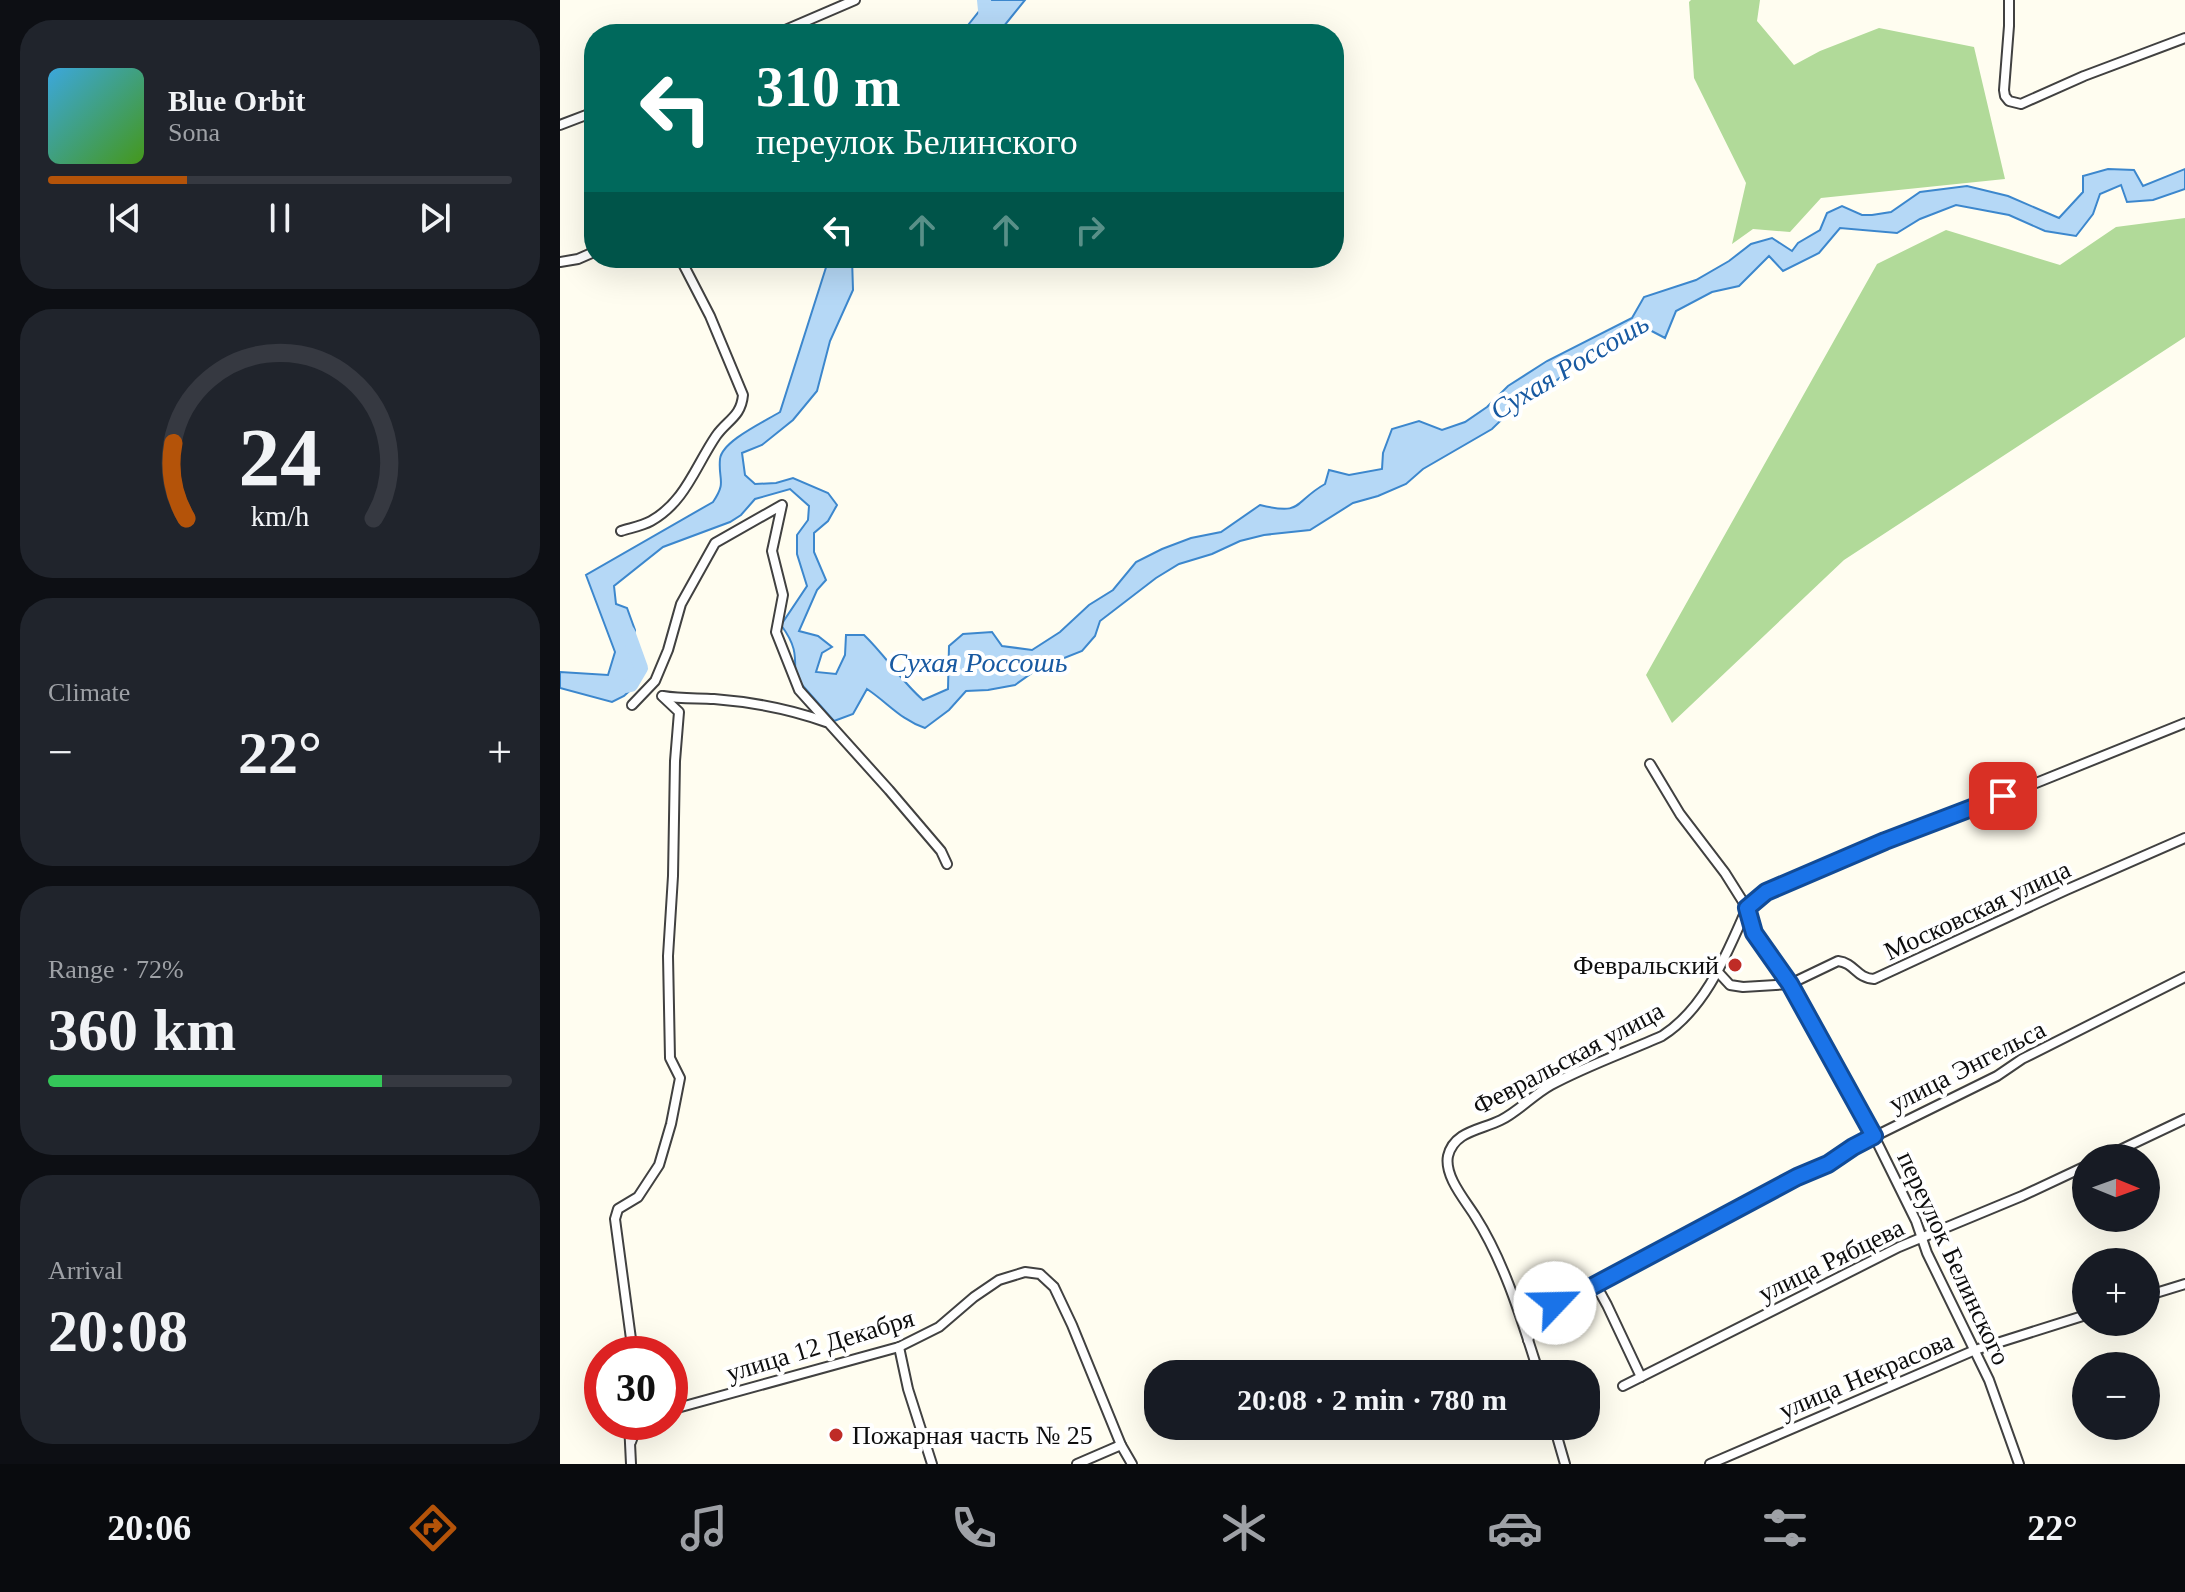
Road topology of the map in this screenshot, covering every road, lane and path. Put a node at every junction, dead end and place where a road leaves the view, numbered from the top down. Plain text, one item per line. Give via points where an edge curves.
1 (855, 0) edge
2 (2009, 0) edge
3 (799, 24) edge
4 (2185, 38) edge
5 (584, 116) edge
6 (560, 125) edge
7 (584, 256) edge
8 (560, 262) edge
9 (685, 268) edge
10 (621, 531) dead end
11 (632, 705) dead end
12 (2185, 723) edge
13 (831, 724) junction
14 (1650, 764) dead end
15 (2185, 838) edge
16 (947, 864) dead end
17 (1747, 908) junction
18 (1718, 972) junction
19 (2185, 977) edge
20 (1790, 984) junction
21 (2185, 1119) edge
22 (1874, 1136) junction
23 (2132, 1144) edge
24 (2072, 1173) edge
25 (1920, 1238) junction
26 (2185, 1284) edge
27 (1596, 1285) junction
28 (2160, 1292) edge
29 (2072, 1319) edge
30 (631, 1336) edge
31 (1528, 1340) junction
32 (899, 1347) junction
33 (1975, 1350) junction
34 (1534, 1360) edge
35 (1641, 1377) junction
36 (1623, 1386) dead end
37 (688, 1405) edge
38 (631, 1440) edge
39 (632, 1440) edge
40 (1558, 1440) edge
41 (631, 1444) junction
42 (1121, 1445) junction
43 (2018, 1462) edge
44 (631, 1464) edge
45 (932, 1464) edge
46 (1077, 1464) edge
47 (1132, 1464) edge
48 (1565, 1464) edge
49 (1710, 1464) edge
50 (2007, 1464) edge

1 - 3 street
2 - 4 street via 2004,90 2009,101 2021,104
5 - 6 street
7 - 8 street
9 - 10 street via 743,395 742,405 672,506 649,523
11 - 13 street via 655,681 681,604 715,543 782,505 772,551 783,595 776,632 799,690
12 - 17 street via 1885,841 1766,892
13 - 16 street
13 - 30 street via 768,706 662,696 679,712 668,956 670,1058 680,1078 659,1165 615,1219
14 - 17 street
15 - 20 street, Московская улица via 1874,979 1838,961
17 - 18 street, Февральская улица
17 - 20 street, переулок Белинского via 1754,933
18 - 20 street via 1730,985
18 - 31 street, Февральская улица via 1662,1036 1553,1084 1503,1119 1467,1132 1452,1146 1448,1169 1497,1257
19 - 22 street, улица Энгельса
20 - 22 street, переулок Белинского
21 - 23 street
22 - 25 street, переулок Белинского
22 - 27 street, улица Энгельса
24 - 25 street, улица Рябцева
25 - 33 street, переулок Белинского
25 - 35 street, улица Рябцева
26 - 28 street
27 - 31 street, улица Энгельса via 1538,1316
27 - 35 street
29 - 33 street, улица Некрасова
31 - 34 street, Февральская улица
32 - 37 street, улица 12 Декабря
32 - 42 street, улица 12 Декабря via 939,1327 999,1280 1025,1272 1040,1274 1054,1287 1072,1325
32 - 45 street
33 - 43 street, переулок Белинского
33 - 49 street, улица Некрасова
35 - 36 street, улица Рябцева
38 - 41 street
39 - 41 street
40 - 48 street
41 - 44 street
42 - 46 street
42 - 47 street, улица 12 Декабря
43 - 50 street

